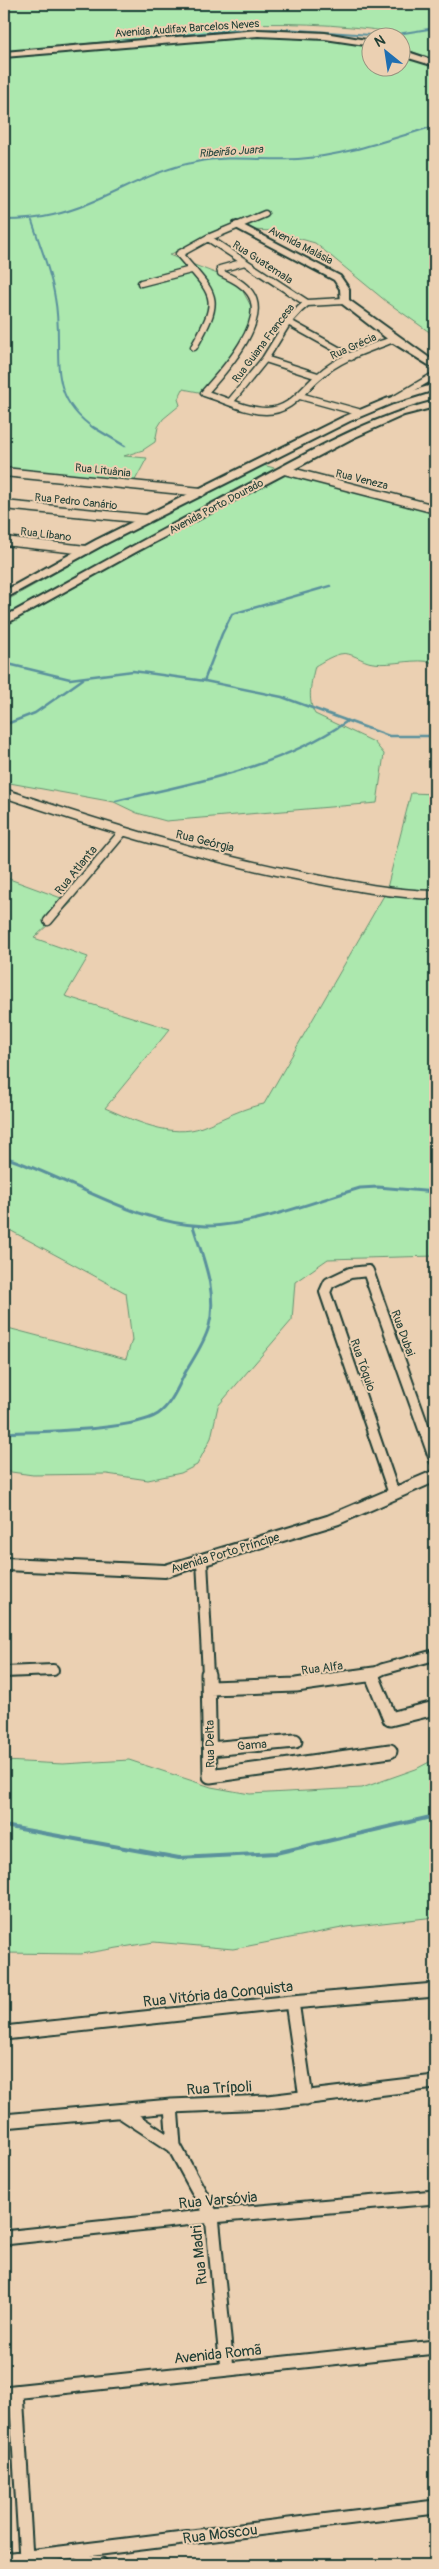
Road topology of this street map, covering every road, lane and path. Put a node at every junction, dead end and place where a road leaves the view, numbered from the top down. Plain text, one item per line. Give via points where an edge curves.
1 (362, 42) edge
2 (4, 55) edge
3 (412, 56) edge
4 (435, 64) edge
5 (264, 214) dead end
6 (237, 225) junction
7 (208, 238) junction
8 (245, 262) junction
9 (191, 270) junction
10 (141, 283) dead end
11 (344, 301) junction
12 (307, 303) junction
13 (288, 322) junction
14 (394, 339) junction
15 (194, 347) dead end
16 (352, 357) junction
17 (265, 359) junction
18 (435, 366) edge
19 (318, 376) junction
20 (435, 376) edge
21 (435, 387) edge
22 (300, 396) junction
23 (393, 400) junction
24 (231, 401) junction
25 (435, 404) edge
26 (358, 412) junction
27 (328, 428) junction
28 (349, 436) junction
29 (284, 470) junction
30 (4, 472) edge
31 (201, 492) junction
32 (4, 505) edge
33 (435, 509) edge
34 (146, 519) junction
35 (105, 540) junction
36 (4, 541) edge
37 (17, 542) junction
38 (4, 548) edge
39 (86, 550) junction
40 (132, 550) junction
41 (4, 596) edge
42 (4, 622) edge
43 (4, 792) edge
44 (122, 833) junction
45 (435, 895) edge
46 (48, 921) dead end
47 (368, 1271) joint
48 (435, 1460) edge
49 (435, 1476) edge
50 (394, 1494) junction
51 (202, 1561) junction
52 (4, 1564) edge
53 (435, 1656) edge
54 (53, 1670) dead end
55 (4, 1672) edge
56 (372, 1675) junction
57 (209, 1688) junction
58 (435, 1708) edge
59 (295, 1741) dead end
60 (210, 1749) junction
61 (390, 1751) dead end
62 (435, 1990) edge
63 (292, 2002) junction
64 (4, 2033) edge
65 (435, 2082) edge
66 (306, 2098) junction
67 (171, 2106) junction
68 (122, 2112) junction
69 (4, 2121) edge
70 (174, 2146) junction
71 (435, 2197) edge
72 (212, 2216) junction
73 (4, 2238) edge
74 (435, 2348) edge
75 (227, 2369) junction
76 (10, 2393) edge
77 (435, 2507) edge
78 (80, 2552) junction
79 (26, 2558) junction
80 (4, 2560) edge
81 (101, 2565) edge

1 - 2 street, Avenida Audifax Barcelos Neves via 325,36 258,33
3 - 4 street
5 - 6 street
6 - 7 street
6 - 11 street, Avenida Malásia via 337,278 347,293
7 - 8 street, Rua Guatemala
7 - 9 street via 179,254
8 - 12 street, Rua Guatemala
8 - 24 street, Rua Grécia via 220,269 221,273 244,286 253,299 253,320 226,370 204,393
9 - 10 street
9 - 15 street via 208,291 213,306
11 - 12 street, Rua Guiana Francesa
11 - 14 street
12 - 13 street, Rua Guiana Francesa
13 - 16 street
13 - 17 street, Rua Guiana Francesa
14 - 16 street, Rua Grécia
14 - 18 street
16 - 19 street, Rua Grécia
17 - 19 street
17 - 24 street, Rua Guiana Francesa
19 - 22 street, Rua Grécia
20 - 23 street
21 - 23 street, Avenida Porto Dourado
22 - 24 street, Rua Grécia via 289,405 266,411
22 - 26 street
23 - 26 street, Avenida Porto Dourado
25 - 28 street, Avenida Porto Dourado via 400,414
26 - 27 street, Avenida Porto Dourado
27 - 28 street
27 - 31 street, Avenida Porto Dourado
28 - 29 street, Avenida Porto Dourado
29 - 33 street, Rua Veneza
29 - 40 street, Avenida Porto Dourado
30 - 31 street, Rua Lituânia
31 - 34 street, Avenida Porto Dourado
32 - 34 street, Rua Pedro Canário
34 - 35 street, Avenida Porto Dourado
35 - 39 street, Avenida Porto Dourado
35 - 40 street
36 - 37 street, Rua Líbano
37 - 38 street
37 - 39 street, Rua Líbano
39 - 41 street, Avenida Porto Dourado
40 - 42 street, Avenida Porto Dourado
43 - 44 street, Rua Geórgia
44 - 45 street, Rua Geórgia via 278,873 404,895
44 - 46 street, Rua Atlanta
47 - 48 street, Rua Dubai
47 - 50 street, Rua Tóquio via 336,1279 329,1283 325,1292
49 - 50 street, Avenida Porto Príncipe
50 - 51 street, Avenida Porto Príncipe via 333,1520
51 - 52 street, Avenida Porto Príncipe via 165,1571
51 - 57 street, Rua Delta
53 - 56 street, Rua Alfa via 382,1669
54 - 55 street
56 - 57 street, Rua Alfa via 296,1685
56 - 58 street via 390,1720
57 - 60 street, Rua Delta
59 - 60 street, Gama
60 - 61 street, Rua Delta via 210,1776
62 - 63 street, Rua Vitória da Conquista
63 - 64 street, Rua Vitória da Conquista
63 - 66 street
65 - 66 street, Rua Trípoli
66 - 67 street, Rua Trípoli
67 - 68 street, Rua Trípoli
67 - 70 street, Rua Madri
68 - 69 street, Rua Trípoli
68 - 70 street, Rua Madri
70 - 72 street, Rua Madri
71 - 72 street, Rua Varsóvia
72 - 73 street, Rua Varsóvia
72 - 75 street, Rua Madri
74 - 75 street, Avenida Romã
75 - 76 street, Avenida Romã
76 - 79 street
77 - 78 street, Rua Moscou
78 - 79 street, Rua Moscou
78 - 81 street
79 - 80 street, Rua Moscou

